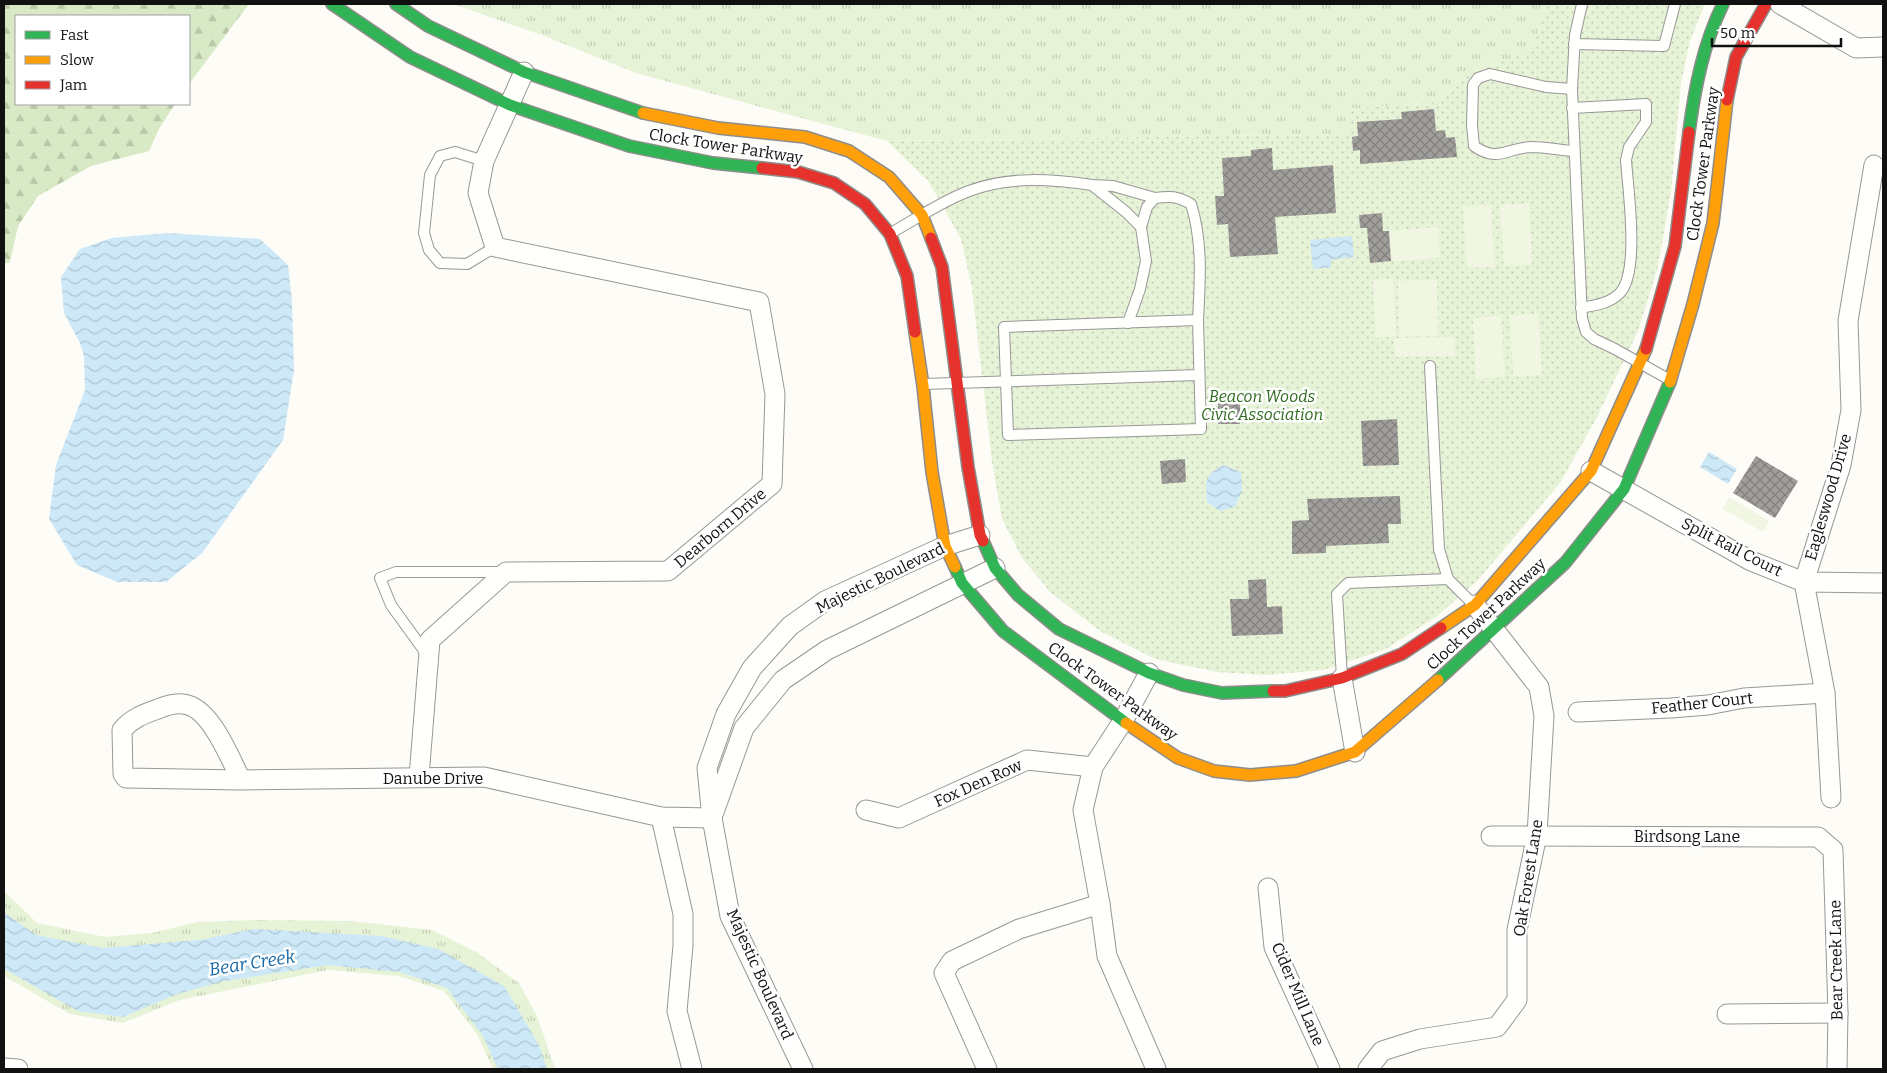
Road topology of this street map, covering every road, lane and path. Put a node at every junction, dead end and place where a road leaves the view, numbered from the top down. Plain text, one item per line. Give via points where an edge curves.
1 (332, 4) edge
2 (396, 4) edge
3 (1582, 4) edge
4 (1675, 4) edge
5 (1723, 4) edge
6 (1766, 4) edge
7 (1780, 4) edge
8 (1574, 44) junction
9 (1883, 46) edge
10 (524, 72) junction
11 (1572, 89) junction
12 (510, 105) junction
13 (1572, 108) junction
14 (1574, 151) junction
15 (484, 161) junction
16 (1874, 165) dead end
17 (1092, 185) junction
18 (1155, 198) junction
19 (922, 215) junction
20 (1141, 227) junction
21 (890, 234) junction
22 (495, 247) junction
23 (1581, 308) junction
24 (1198, 320) junction
25 (1128, 322) junction
26 (1641, 363) junction
27 (1430, 366) dead end
28 (1200, 375) junction
29 (1671, 380) junction
30 (1006, 381) junction
31 (958, 383) junction
32 (922, 384) junction
33 (1591, 471) junction
34 (1624, 489) junction
35 (980, 535) junction
36 (945, 546) junction
37 (995, 568) junction
38 (506, 572) junction
39 (1448, 580) junction
40 (962, 582) junction
41 (1804, 582) junction
42 (1883, 583) edge
43 (1474, 605) junction
44 (1494, 629) junction
45 (429, 656) junction
46 (1149, 673) junction
47 (1342, 678) junction
48 (1826, 693) junction
49 (1578, 712) dead end
50 (1123, 721) junction
51 (1355, 752) junction
52 (1093, 767) junction
53 (420, 777) junction
54 (241, 780) junction
55 (1831, 798) dead end
56 (866, 810) dead end
57 (662, 817) junction
58 (712, 818) junction
59 (1537, 835) junction
60 (1491, 836) dead end
61 (1833, 850) joint
62 (1268, 888) dead end
63 (1100, 904) junction
64 (1838, 1012) junction
65 (1727, 1014) dead end
66 (4, 1068) edge
67 (18, 1069) edge
68 (692, 1069) edge
69 (803, 1069) edge
70 (987, 1069) edge
71 (1156, 1069) edge
72 (1330, 1069) edge
73 (1368, 1069) edge
74 (1837, 1069) edge

1 - 12 street, Clock Tower Parkway via 410,57
2 - 10 street, Clock Tower Parkway via 428,26
3 - 8 lane
4 - 8 lane via 1664,46
5 - 26 street, Clock Tower Parkway via 1711,29 1695,88 1675,246
6 - 29 street, Clock Tower Parkway via 1736,57 1725,110 1713,223
7 - 9 street via 1856,48
8 - 11 lane
10 - 12 street
10 - 19 street, Clock Tower Parkway via 639,112 718,128 805,137 849,151 889,177
11 - 13 lane
11 - 14 lane via 1546,87 1490,74 1478,78 1473,85 1472,125 1474,146 1484,153 1492,155 1529,147
12 - 15 street
12 - 21 street, Clock Tower Parkway via 629,146 713,163 798,172 834,183 865,204
13 - 14 lane
13 - 23 lane via 1646,104 1646,122 1629,147 1626,160 1631,253 1629,273 1620,292 1605,303
14 - 23 lane
15 - 22 street via 478,193
15 - 22 lane via 455,152 440,156 430,175 424,234 429,250 440,263 467,264
16 - 41 street, Eagleswood Drive via 1848,321 1851,410 1841,465
17 - 18 lane via 1113,186
17 - 19 lane via 1054,180 994,183 969,191
17 - 20 lane
18 - 20 lane via 1147,207
18 - 24 lane via 1179,197 1191,204 1197,222 1201,272
19 - 21 lane
19 - 31 street, Clock Tower Parkway via 942,267
20 - 25 lane via 1146,261
21 - 32 street, Clock Tower Parkway via 907,276
22 - 38 street, Dearborn Drive via 759,302 774,394 772,484 668,571
23 - 26 lane via 1586,332
24 - 25 lane
24 - 28 lane
25 - 30 lane via 1004,327
26 - 29 lane
26 - 33 street, Clock Tower Parkway
27 - 39 lane via 1438,549
28 - 30 lane
28 - 30 lane via 1201,429 1192,430 1008,435
29 - 34 street, Clock Tower Parkway
30 - 31 lane
31 - 32 lane
31 - 35 street, Clock Tower Parkway
32 - 36 street, Clock Tower Parkway
33 - 34 street, Split Rail Court
33 - 43 street, Clock Tower Parkway
34 - 41 street, Split Rail Court via 1751,561
34 - 44 street, Clock Tower Parkway via 1565,563
35 - 36 street, Majestic Boulevard
35 - 37 street, Clock Tower Parkway
36 - 40 street, Clock Tower Parkway
36 - 58 street, Majestic Boulevard via 825,601 790,626 752,668 726,714 707,768
37 - 40 street, Majestic Boulevard
37 - 46 street, Clock Tower Parkway via 1018,595 1059,629
38 - 45 street via 430,640
38 - 45 lane via 396,572 380,578 391,605
39 - 43 lane
39 - 47 lane via 1348,584 1337,594
40 - 50 street, Clock Tower Parkway via 1003,630
40 - 58 street, Majestic Boulevard via 827,650 782,680 744,728
41 - 42 street, Split Rail Court
41 - 48 street, Eagleswood Drive
43 - 44 street, Oak Forest Lane
43 - 47 street, Clock Tower Parkway via 1402,654
44 - 51 street, Clock Tower Parkway
44 - 59 street, Oak Forest Lane via 1539,687 1544,716
45 - 53 street
46 - 47 street, Clock Tower Parkway via 1183,685 1222,693 1284,691
46 - 50 street
47 - 51 street
48 - 49 street, Feather Court via 1744,698 1671,708
48 - 55 street, Eagleswood Drive
50 - 51 street, Clock Tower Parkway via 1178,758 1214,771 1250,775 1296,771
50 - 52 street
52 - 56 street, Fox Den Row via 1027,760 899,818
52 - 63 street via 1083,810
53 - 54 street, Danube Drive
53 - 57 street, Danube Drive via 484,777
54 - 54 street, Danube Drive via 126,778 123,774 122,730 130,720 146,713 169,705 188,704 202,712 214,729
57 - 58 street, Danube Drive
57 - 68 street via 683,914 677,1011
58 - 69 street, Majestic Boulevard via 730,916
59 - 60 street, Birdsong Lane
59 - 61 street, Birdsong Lane via 1818,837
59 - 73 street, Oak Forest Lane via 1517,930 1517,1000 1497,1027 1420,1039 1382,1051
61 - 64 street, Bear Creek Lane
62 - 72 street, Cider Mill Lane via 1274,947
63 - 70 street via 1019,929 952,960 944,974
63 - 71 street via 1107,956
64 - 65 street
64 - 74 street, Bear Creek Lane
66 - 67 street

